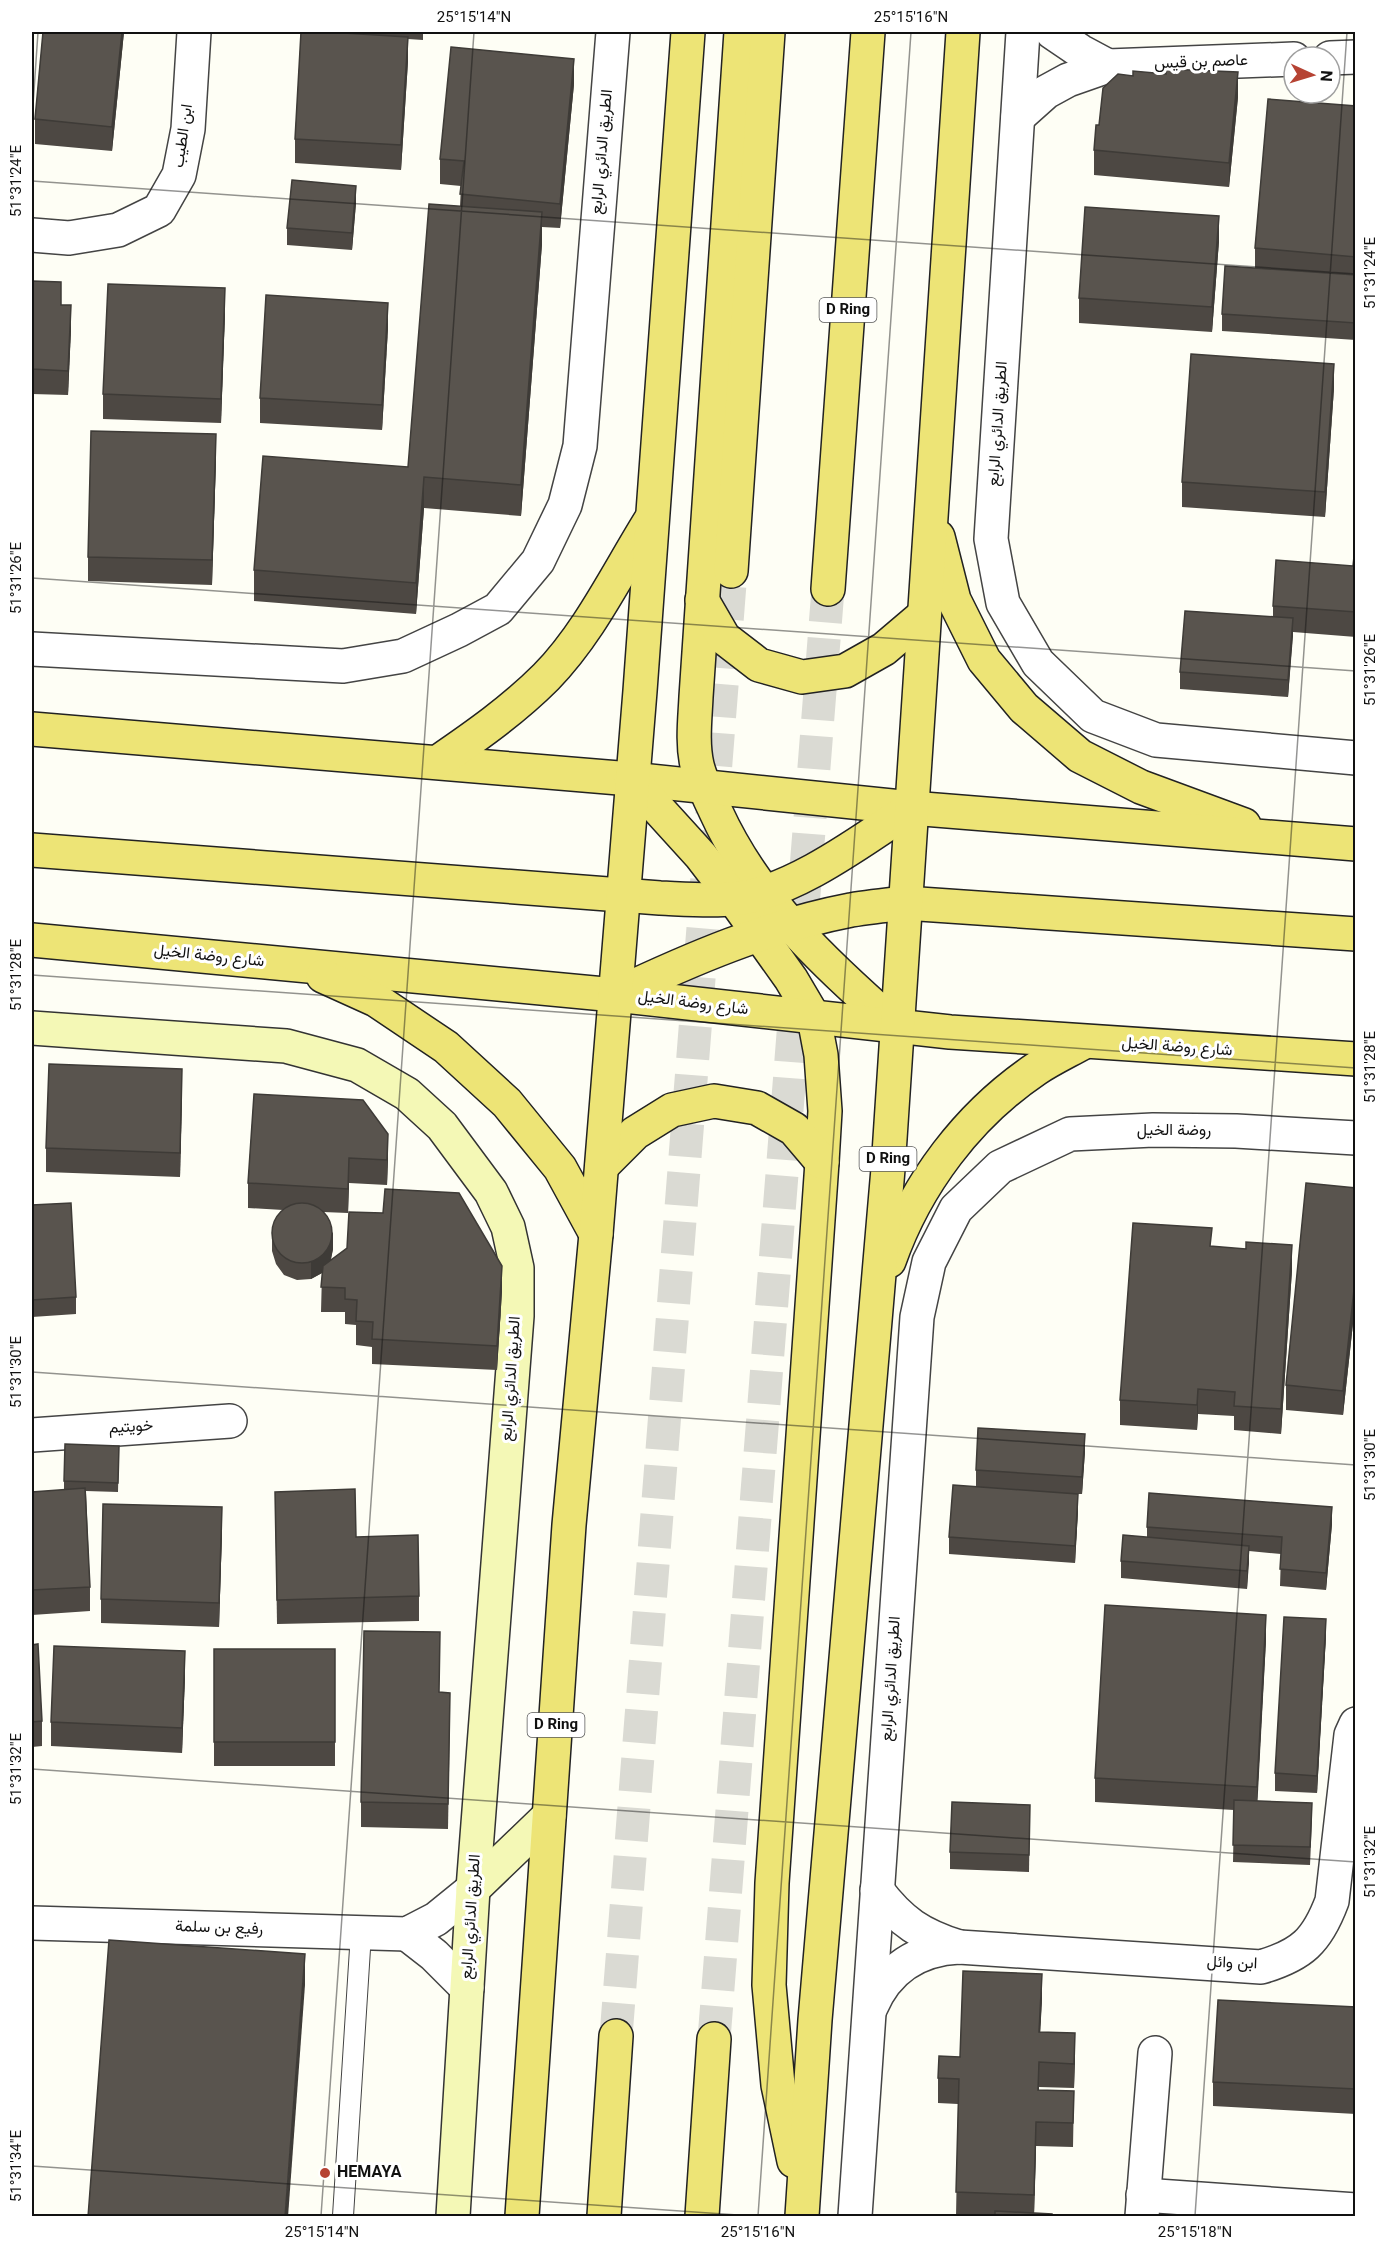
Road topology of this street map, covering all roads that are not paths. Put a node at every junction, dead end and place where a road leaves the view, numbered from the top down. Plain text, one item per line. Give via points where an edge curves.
1 (194, 32) edge
2 (613, 32) edge
3 (688, 32) edge
4 (741, 32) edge
5 (768, 32) edge
6 (868, 32) edge
7 (963, 32) edge
8 (1023, 32) edge
9 (1052, 32) edge
10 (1282, 59) edge
11 (1108, 66) junction
12 (1018, 117) junction
13 (32, 236) edge
14 (934, 465) junction
15 (653, 516) junction
16 (730, 571) tunnel mouth
17 (828, 589) tunnel mouth
18 (702, 600) junction
19 (924, 615) junction
20 (32, 650) edge
21 (32, 729) edge
22 (1356, 758) edge
23 (438, 762) junction
24 (631, 779) junction
25 (705, 787) junction
26 (911, 808) junction
27 (1273, 837) junction
28 (1356, 844) edge
29 (32, 850) edge
30 (622, 894) junction
31 (749, 895) junction
32 (905, 903) junction
33 (775, 929) junction
34 (1356, 934) edge
35 (32, 940) edge
36 (300, 966) junction
37 (615, 995) junction
38 (814, 1018) junction
39 (897, 1027) junction
40 (32, 1028) edge
41 (1084, 1042) junction
42 (1356, 1059) edge
43 (1356, 1138) edge
44 (822, 1162) junction
45 (602, 1166) junction
46 (1000, 1167) joint
47 (596, 1234) junction
48 (878, 1290) junction
49 (230, 1421) dead end
50 (32, 1435) edge
51 (1356, 1724) edge
52 (549, 1816) junction
53 (472, 1889) junction
54 (877, 1890) junction
55 (32, 1923) edge
56 (361, 1933) junction
57 (406, 1934) junction
58 (959, 1947) junction
59 (467, 1988) junction
60 (869, 2012) junction
61 (616, 2036) tunnel mouth
62 (714, 2039) tunnel mouth
63 (1155, 2053) dead end
64 (1143, 2206) edge
65 (802, 2209) edge
66 (1356, 2210) edge
67 (343, 2217) edge
68 (453, 2217) edge
69 (522, 2217) edge
70 (604, 2217) edge
71 (702, 2217) edge
72 (855, 2217) edge

1 - 13 street, ابن الطيب via 188,129 179,175 159,210 118,230 69,238
2 - 20 street, الطريق الدائري الرابع via 580,446 565,505 543,552 498,609 403,656 343,666
3 - 15 main road, D Ring
4 - 18 main road
5 - 16 main road
6 - 17 main road, D Ring
7 - 14 main road, D Ring
8 - 12 street, الطريق الدائري الرابع
9 - 11 street
10 - 11 street, عاصم بن قيس
11 - 12 street, عاصم بن قيس via 1046,92
12 - 22 street, الطريق الدائري الرابع via 991,539 1003,603 1038,663 1093,716 1156,740
14 - 19 main road, D Ring
14 - 27 main road via 937,533 954,600 984,660 1024,708 1080,756 1141,787
15 - 23 main road via 588,625 546,676 498,720
15 - 24 main road, D Ring
18 - 19 main road via 723,638 759,665 802,677 845,671 884,649
18 - 25 main road via 695,747
19 - 26 main road, D Ring
21 - 23 main road
23 - 24 main road
24 - 25 main road
24 - 30 main road, D Ring
24 - 31 main road via 701,856
25 - 26 main road
25 - 31 main road via 742,862
26 - 27 main road
26 - 31 main road via 813,871
26 - 32 main road, D Ring
27 - 28 main road
29 - 30 main road
30 - 31 main road via 660,898
30 - 37 main road, D Ring
31 - 33 main road
32 - 33 main road via 851,910
32 - 34 main road
32 - 39 main road, D Ring
33 - 37 main road via 711,951
33 - 38 main road
33 - 39 main road via 838,975
35 - 36 main road, شارع روضة الخيل
36 - 37 main road, شارع روضة الخيل
36 - 47 main road via 376,1000 446,1047 507,1103 560,1168
37 - 38 main road, شارع روضة الخيل
37 - 45 main road, D Ring
38 - 39 main road, شارع روضة الخيل
38 - 44 main road via 825,1111
39 - 41 main road, شارع روضة الخيل
39 - 48 main road, D Ring
40 - 53 street, الطريق الدائري الرابع via 286,1046 357,1065 407,1094 442,1126 491,1192 508,1227 517,1268 517,1316
41 - 42 main road, شارع روضة الخيل
41 - 48 main road via 1036,1069 993,1103 955,1144 922,1188 897,1238
43 - 46 street, روضة الخيل via 1236,1131 1070,1134
44 - 45 main road via 795,1129 757,1108 714,1101 672,1110 635,1133
44 - 65 main road via 772,1883 769,1985 778,2085
45 - 47 main road, D Ring
46 - 54 street, الطريق الدائري الرابع via 956,1209 929,1262 916,1317
47 - 52 main road, D Ring
48 - 65 main road, D Ring
49 - 50 street, خويتيم
51 - 58 street, ابن وائل via 1351,1735 1332,1901 1323,1927 1305,1947 1283,1960 1261,1967
52 - 53 street
52 - 69 main road, D Ring
53 - 57 street, رفيع بن سلمة via 436,1919
53 - 59 street, الطريق الدائري الرابع
54 - 58 street, ابن وائل via 909,1925 932,1939
54 - 60 street, الطريق الدائري الرابع
55 - 56 street, رفيع بن سلمة
56 - 57 street, رفيع بن سلمة
56 - 67 lane
57 - 59 street
58 - 60 street, ابن وائل via 941,1948 908,1961 877,1992
59 - 68 street, الطريق الدائري الرابع
60 - 72 street, الطريق الدائري الرابع
61 - 70 main road
62 - 71 main road
63 - 64 street
64 - 66 street

